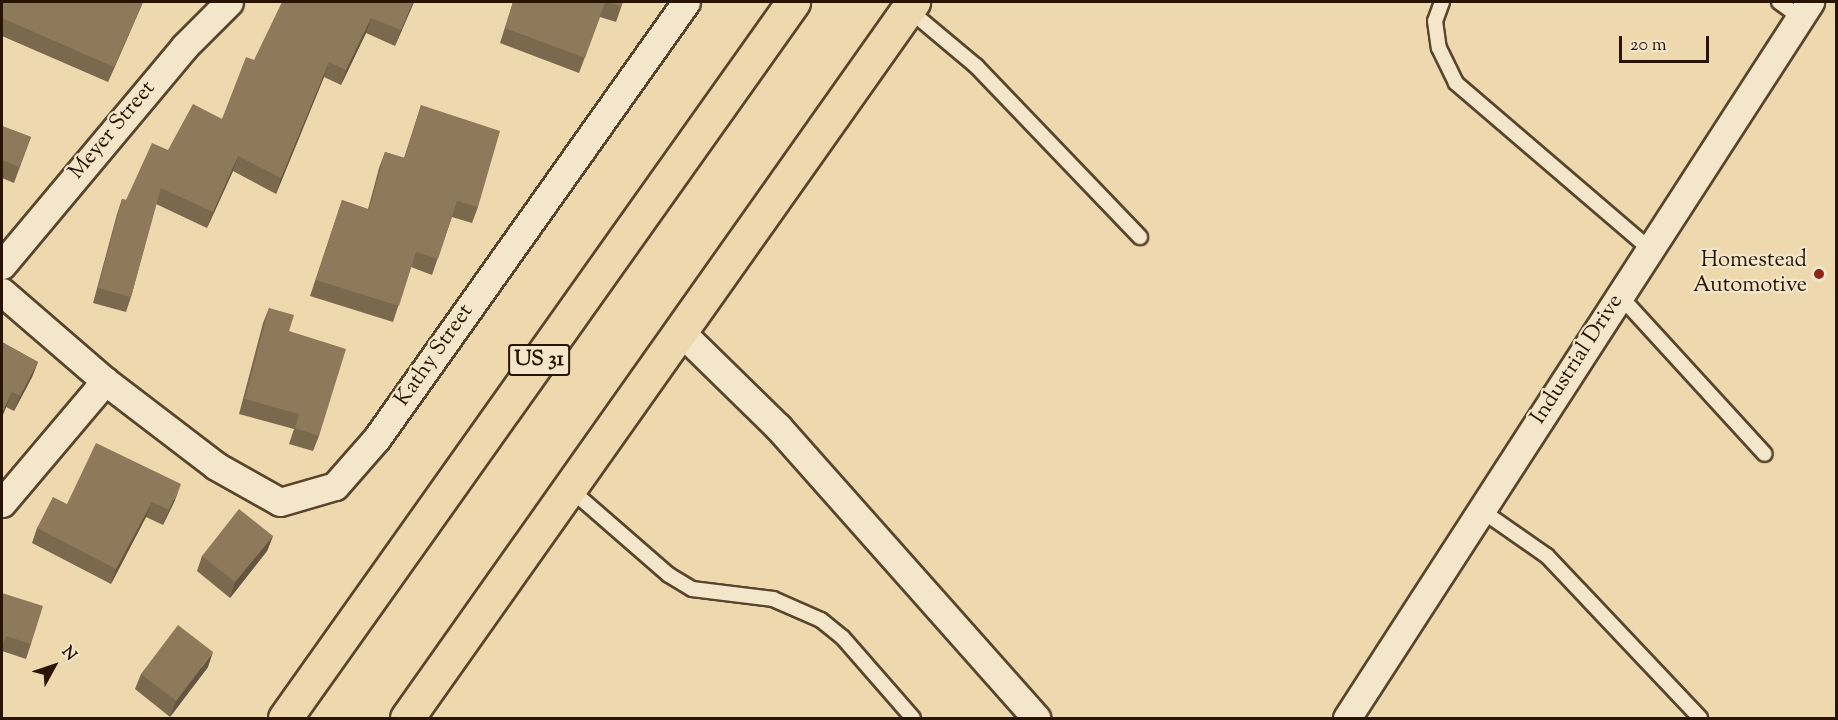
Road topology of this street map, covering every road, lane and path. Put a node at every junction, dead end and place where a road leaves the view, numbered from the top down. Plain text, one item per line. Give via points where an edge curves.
1 (229, 2) edge
2 (686, 2) edge
3 (793, 2) edge
4 (1442, 2) edge
5 (910, 5) edge
6 (1797, 7) edge
7 (1140, 237) dead end
8 (1650, 249) junction
9 (2, 265) edge
10 (2, 292) edge
11 (1620, 296) junction
12 (681, 332) junction
13 (105, 381) junction
14 (1765, 454) dead end
15 (570, 489) junction
16 (2, 503) edge
17 (1481, 510) junction
18 (285, 718) edge
19 (407, 718) edge
20 (913, 718) edge
21 (1036, 718) edge
22 (1347, 718) edge
23 (1700, 718) edge

1 - 9 street, Meyer Street via 177,55
2 - 13 street, Kathy Street via 377,438 335,486 280,502 216,466
3 - 18 main road, US 31
4 - 8 lane via 1435,21 1439,48 1456,83
5 - 7 lane via 976,66
5 - 12 main road
6 - 8 street, Industrial Drive
8 - 11 street, Industrial Drive
10 - 13 street, Kathy Street
11 - 14 lane
11 - 17 street, Industrial Drive
12 - 15 main road
12 - 21 street via 778,427
13 - 16 street
15 - 19 main road
15 - 20 lane via 692,589 773,599 821,620 843,638
17 - 22 street, Industrial Drive
17 - 23 lane via 1547,556

